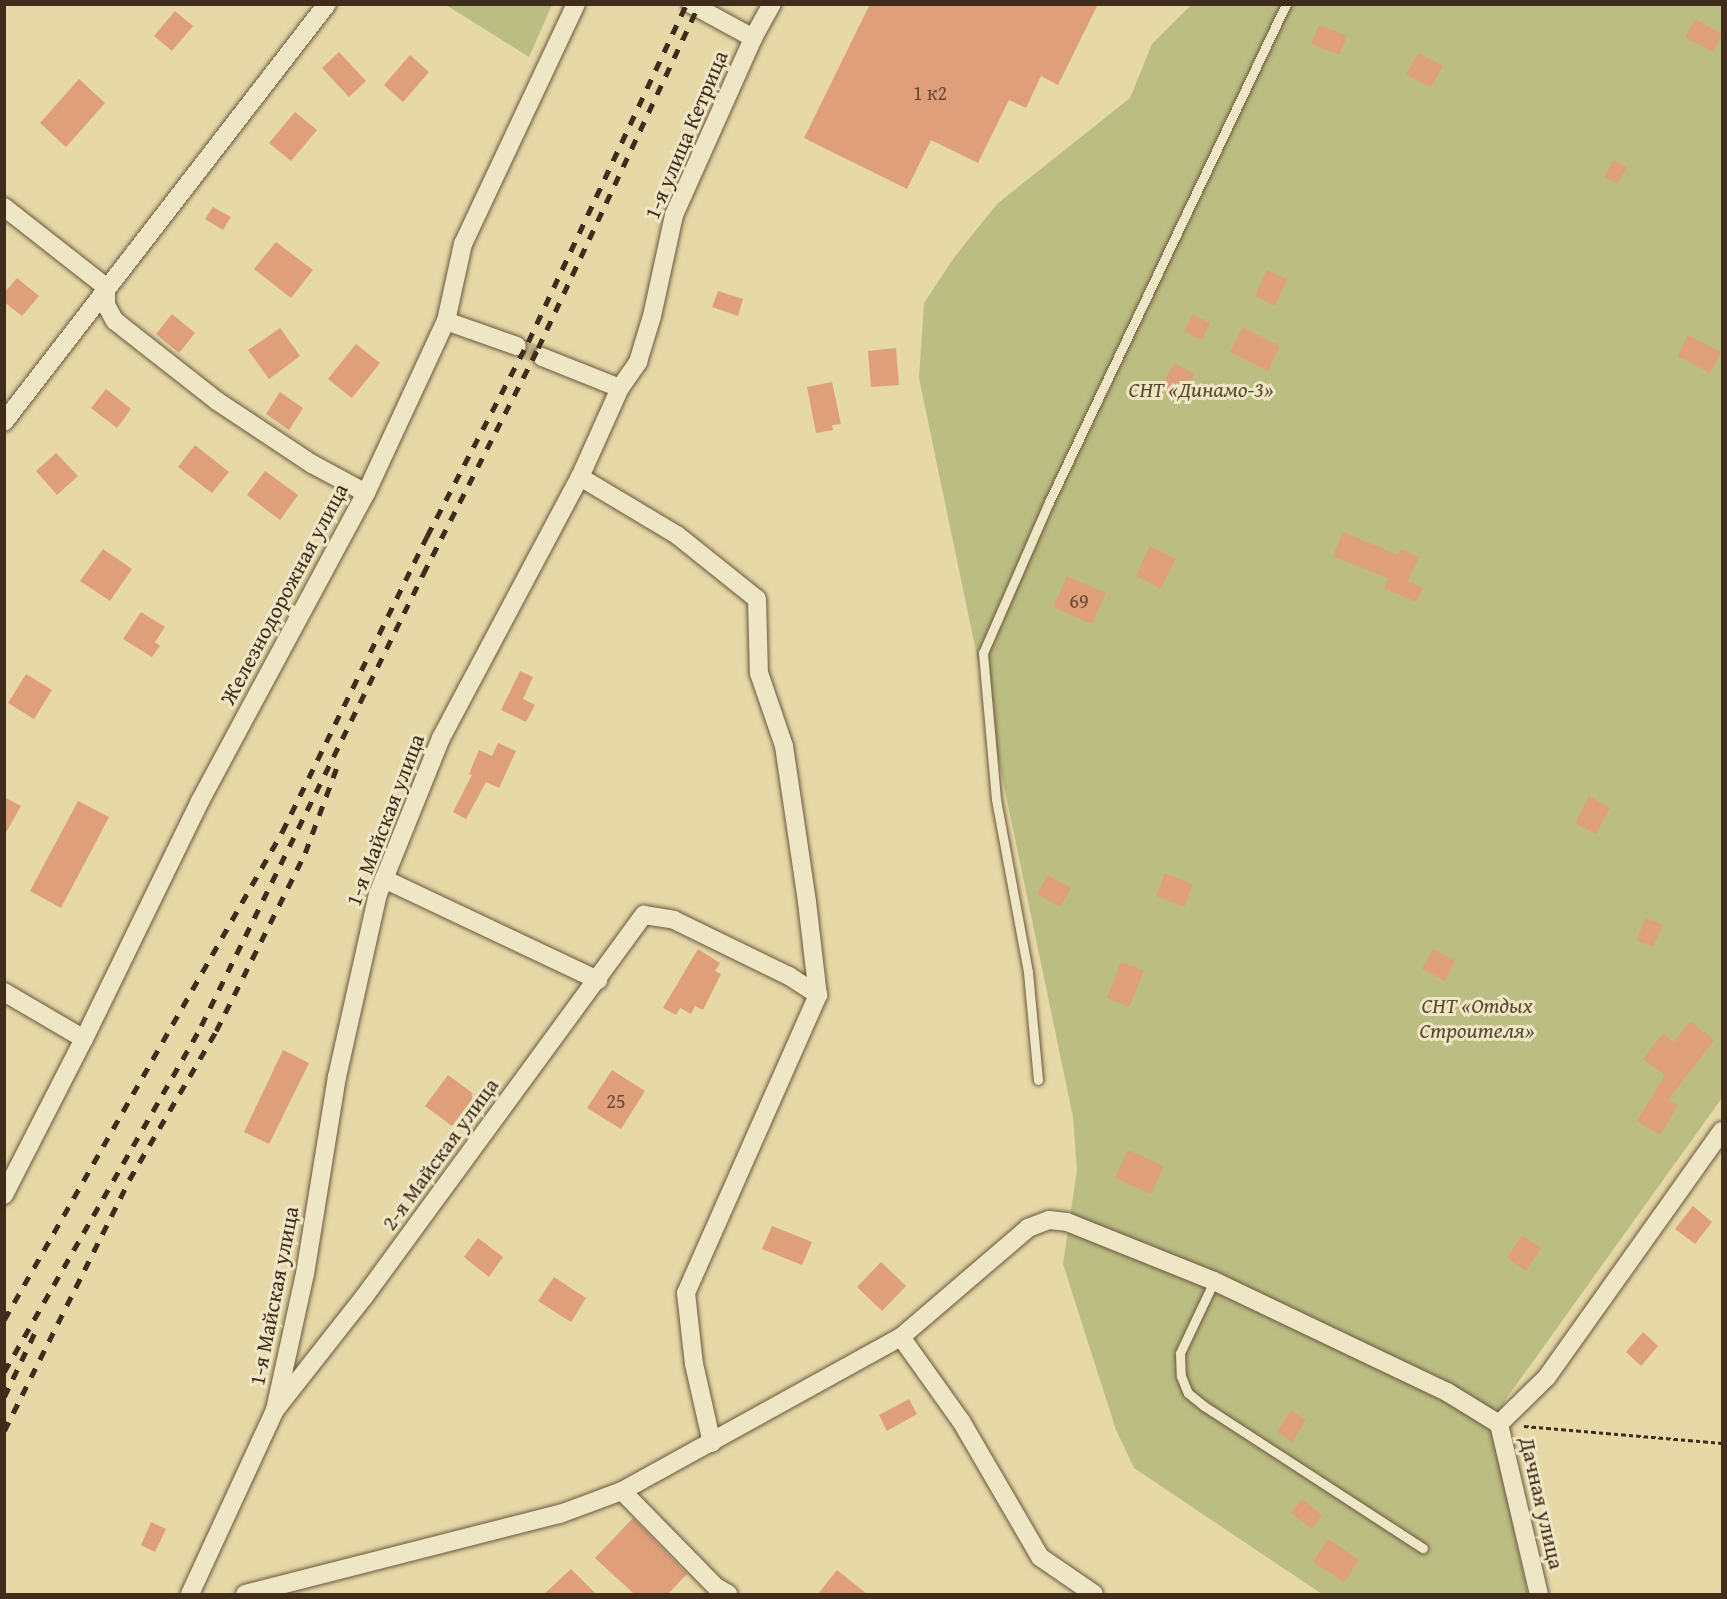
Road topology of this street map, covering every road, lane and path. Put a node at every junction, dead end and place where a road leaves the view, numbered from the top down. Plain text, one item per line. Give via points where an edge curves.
1 (327, 4) edge
2 (576, 4) edge
3 (691, 4) edge
4 (772, 4) edge
5 (1286, 4) edge
6 (753, 38) junction
7 (4, 207) edge
8 (106, 287) junction
9 (446, 321) junction
10 (517, 346) tunnel mouth
11 (542, 357) tunnel mouth
12 (620, 388) junction
13 (4, 422) edge
14 (580, 477) junction
15 (366, 493) junction
16 (384, 879) junction
17 (598, 980) junction
18 (4, 992) edge
19 (818, 995) junction
20 (84, 1039) junction
21 (1038, 1080) dead end
22 (1722, 1131) edge
23 (4, 1195) edge
24 (1214, 1281) junction
25 (901, 1337) junction
26 (275, 1410) junction
27 (1499, 1424) junction
28 (712, 1443) junction
29 (1722, 1443) edge
30 (622, 1491) junction
31 (1423, 1548) dead end
32 (718, 1592) edge
33 (190, 1594) edge
34 (245, 1594) edge
35 (1094, 1594) edge
36 (1539, 1594) edge

1 - 8 street
2 - 9 street, Железнодорожная улица via 463,244
3 - 6 street
4 - 6 street, 1-я улица Кетрица
5 - 21 lane via 1049,502 983,653 996,799 1028,972
6 - 12 street, 1-я улица Кетрица via 674,215 638,362
7 - 8 street
8 - 13 street
8 - 15 street via 106,304 115,321 217,401 312,464
9 - 10 street
9 - 15 street, Железнодорожная улица
11 - 12 street
12 - 14 street, 1-я Майская улица
14 - 16 street, 1-я Майская улица via 441,738
14 - 19 street via 677,535 757,599 759,673 784,746
15 - 20 street, Железнодорожная улица via 200,801
16 - 17 street
16 - 26 street, 1-я Майская улица via 337,1077 305,1274
17 - 19 street, 2-я Майская улица via 644,915 674,920 789,976
17 - 26 street, 2-я Майская улица via 364,1297
18 - 20 street
19 - 28 street via 686,1293 694,1364
20 - 23 street, Железнодорожная улица
22 - 27 street via 1547,1377
24 - 25 street via 1067,1222 1049,1220 1029,1228
24 - 27 street via 1448,1392
24 - 31 lane via 1180,1353 1181,1376 1188,1393
25 - 28 street
25 - 35 street via 961,1421 1040,1557
26 - 33 street, 2-я Майская улица
27 - 29 path
27 - 36 street, Дачная улица
28 - 30 street
30 - 32 street
30 - 34 street via 560,1514

